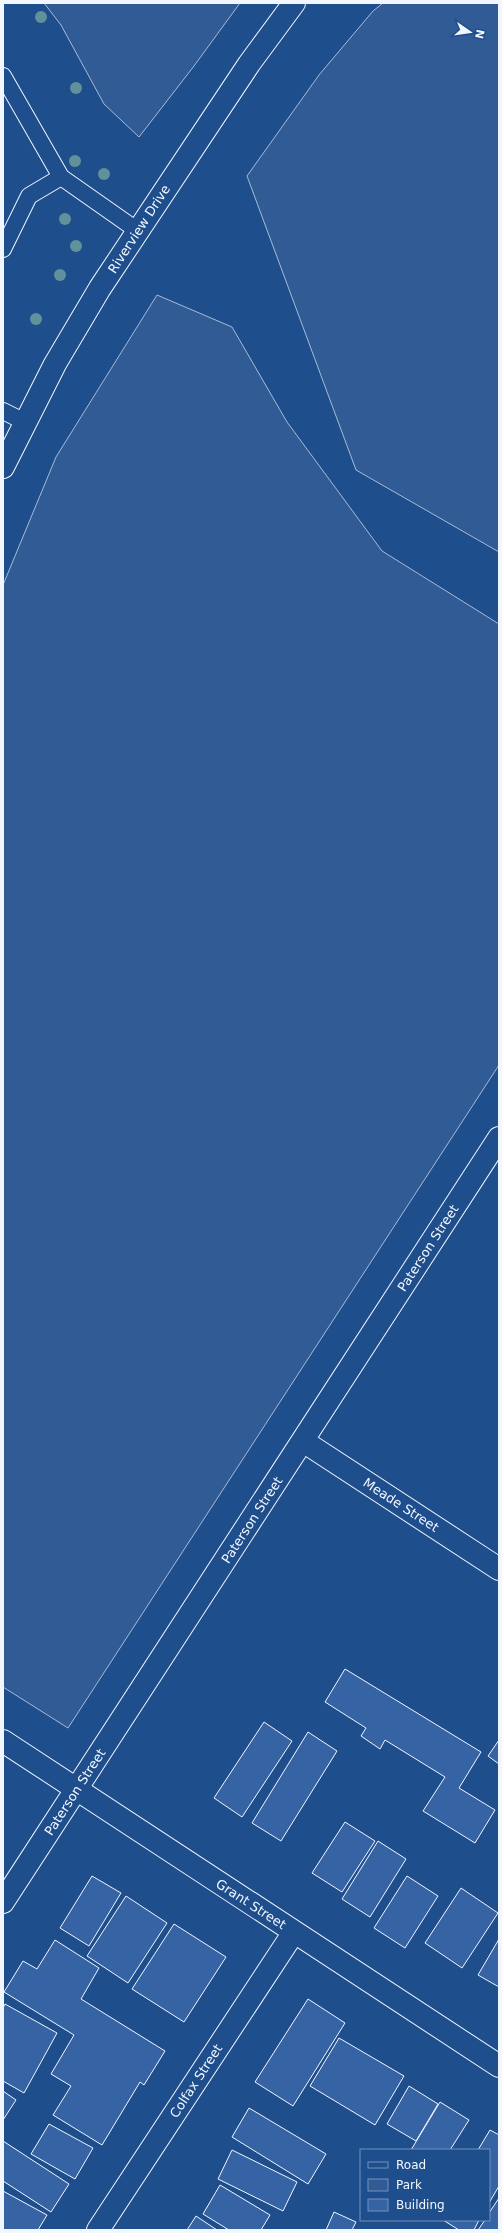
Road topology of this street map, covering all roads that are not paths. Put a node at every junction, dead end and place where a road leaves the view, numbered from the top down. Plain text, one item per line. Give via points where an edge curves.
1 (294, 3) edge
2 (3, 76) edge
3 (61, 176) junction
4 (138, 231) junction
5 (3, 249) edge
6 (3, 411) edge
7 (25, 422) junction
8 (3, 468) edge
9 (499, 1138) edge
10 (303, 1441) junction
11 (499, 1569) edge
12 (3, 1741) edge
13 (76, 1789) junction
14 (3, 1902) edge
15 (294, 1932) junction
16 (499, 2066) edge
17 (98, 2230) edge

1 - 4 street, Riverview Drive via 249,64
2 - 3 lane
3 - 4 lane
3 - 5 lane via 29,196
4 - 7 street, Riverview Drive via 77,325
6 - 7 lane
7 - 8 street, Riverview Drive
9 - 10 street, Paterson Street
10 - 11 street, Meade Street
10 - 13 street, Paterson Street
12 - 13 street, Grant Street
13 - 14 street, Paterson Street
13 - 15 street, Grant Street
15 - 16 street, Grant Street
15 - 17 street, Colfax Street

